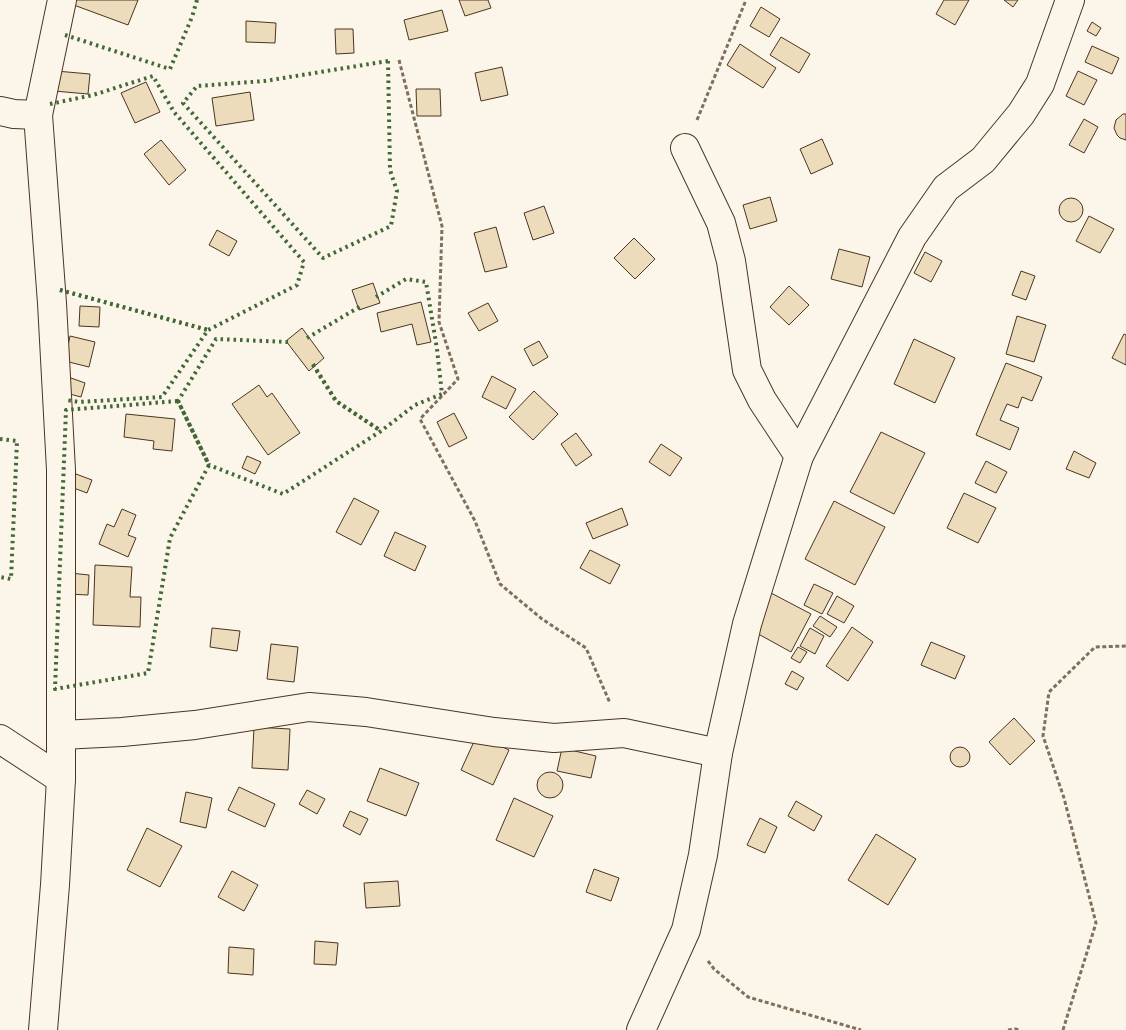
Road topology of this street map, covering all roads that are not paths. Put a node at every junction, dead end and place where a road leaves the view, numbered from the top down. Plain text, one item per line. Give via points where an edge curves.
1 (62, 0) edge
2 (1070, 0) edge
3 (0, 111) edge
4 (38, 115) junction
5 (685, 148) road end
6 (799, 456) junction
7 (60, 735) junction
8 (0, 739) edge
9 (718, 753) junction
10 (61, 779) junction
11 (44, 1030) edge
12 (641, 1030) edge

1 - 4 street
2 - 6 street via 1040,84 1021,114 983,160 946,188 912,237
3 - 4 street
4 - 7 street via 60,470
5 - 6 street via 720,222 731,260 747,370 762,400
6 - 9 street via 747,624
7 - 9 street via 195,725 309,707 554,738 624,733
7 - 10 street
8 - 10 street
9 - 12 street via 703,855 686,930
10 - 11 street

